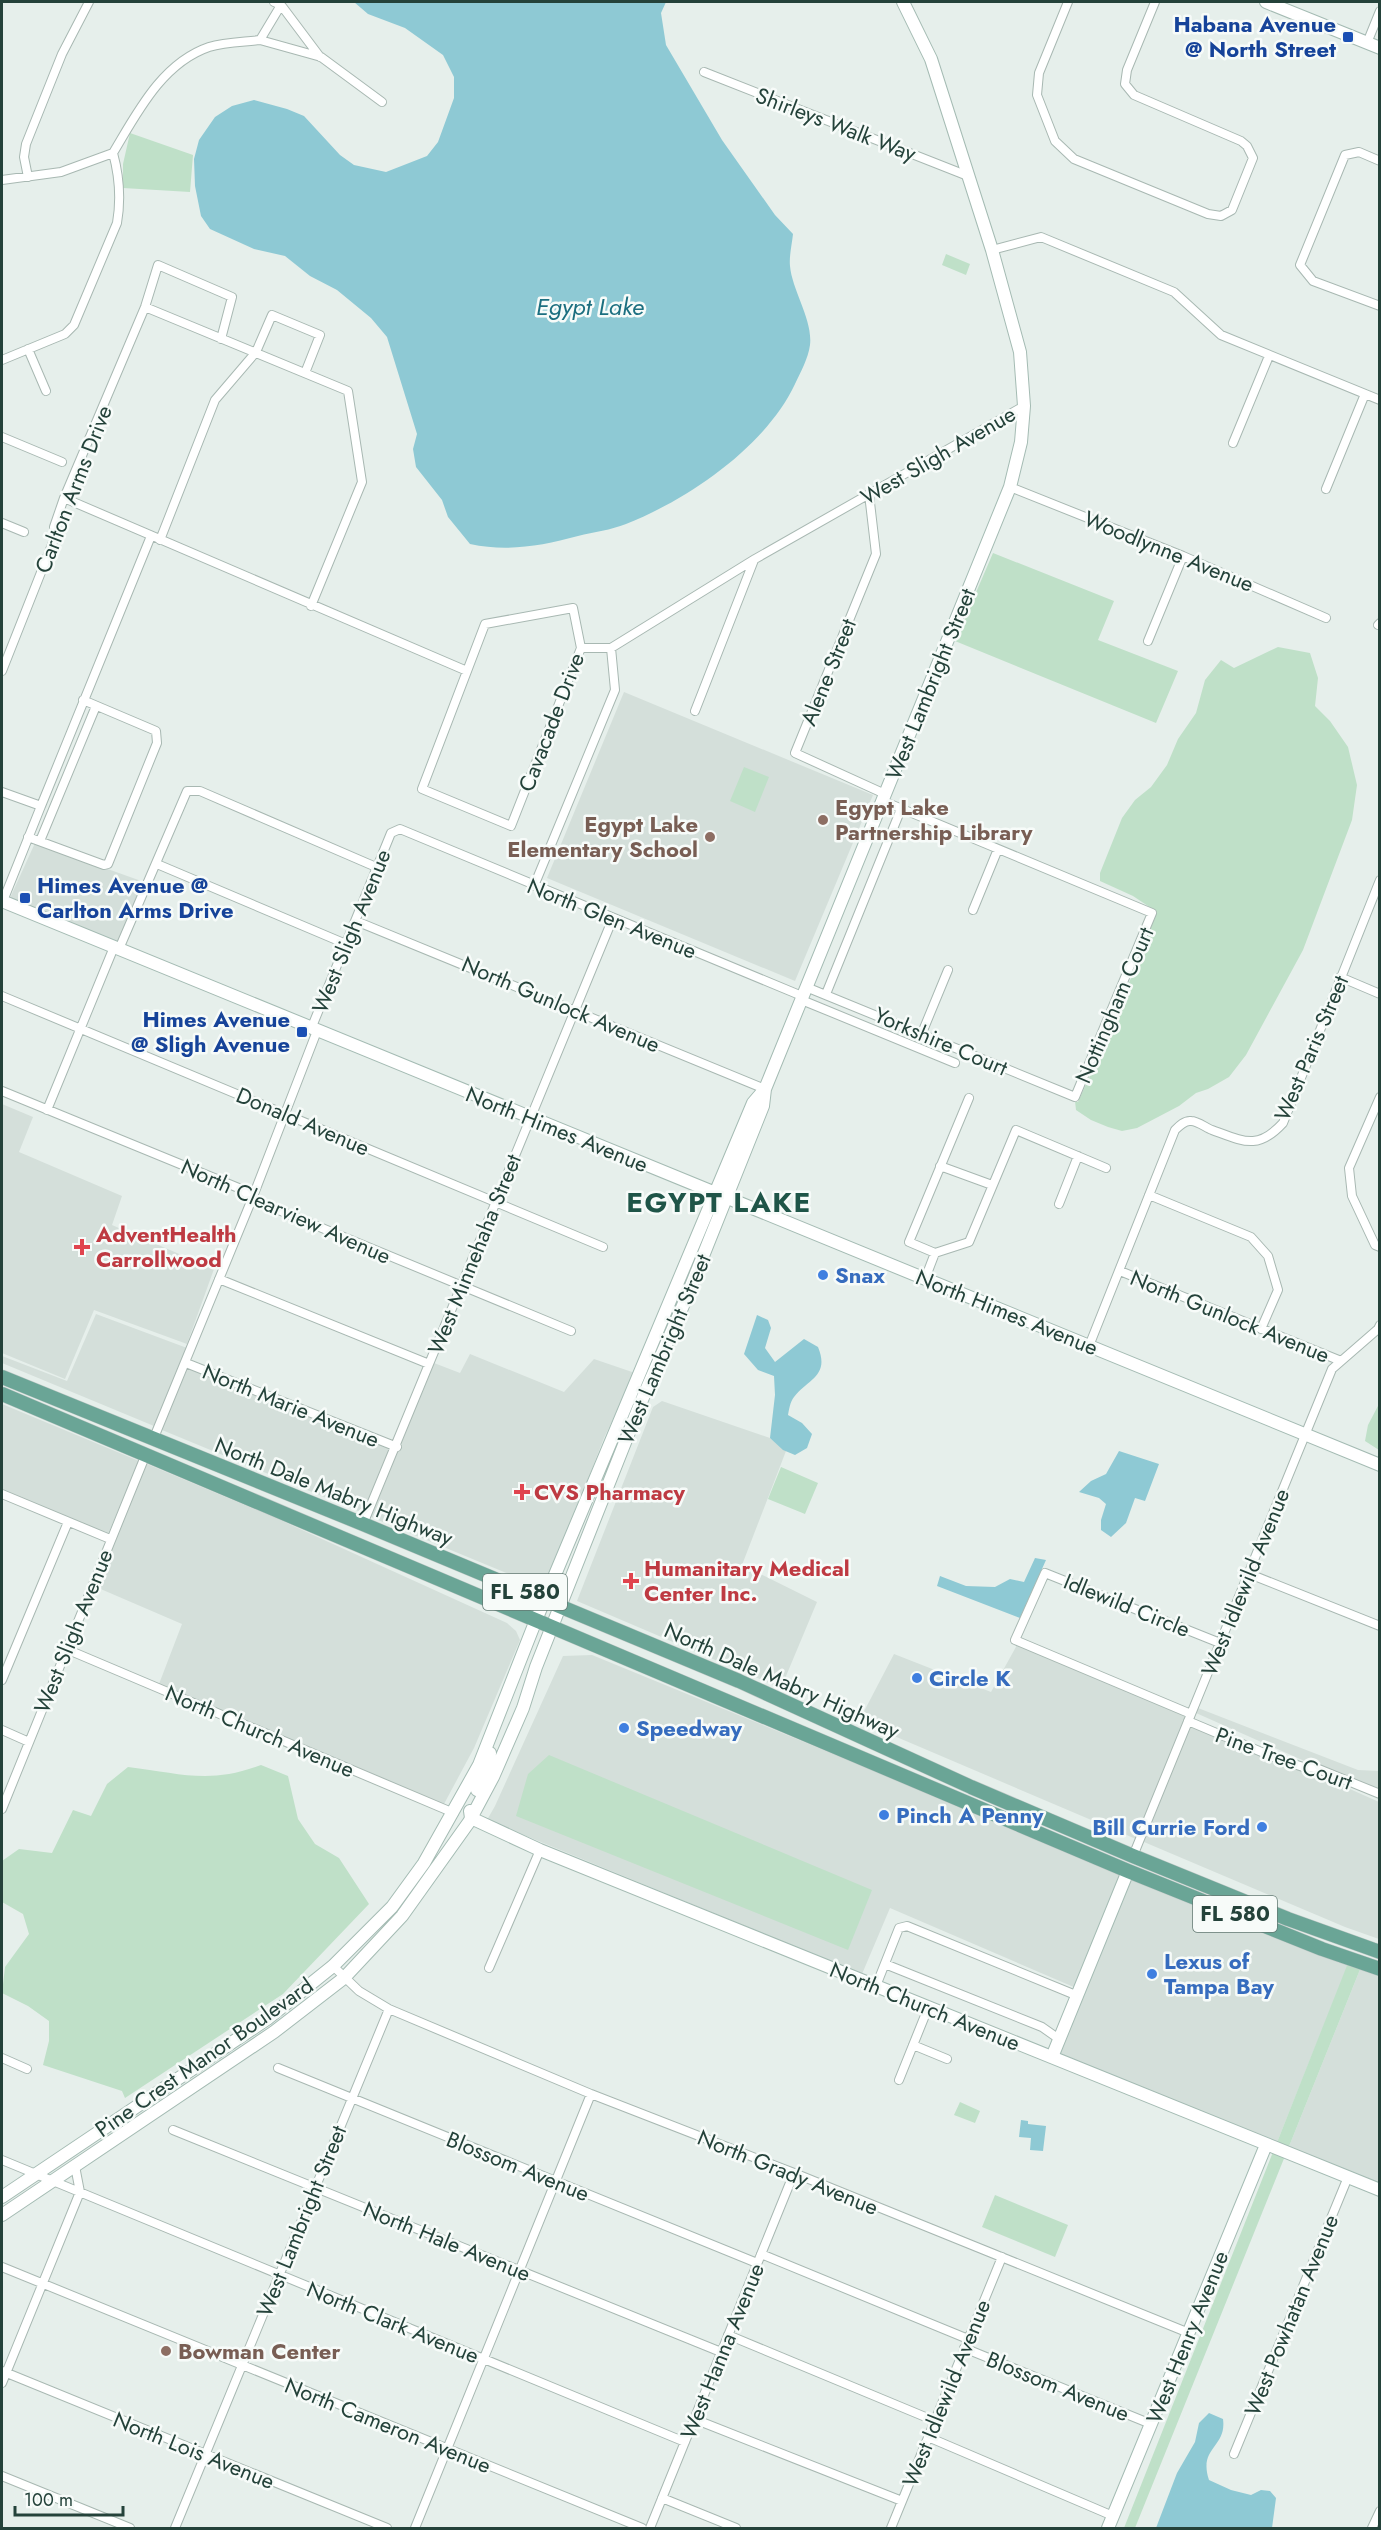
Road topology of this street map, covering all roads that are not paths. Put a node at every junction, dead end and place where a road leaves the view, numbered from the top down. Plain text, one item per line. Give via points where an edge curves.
1 (89, 2) edge
2 (903, 2) edge
3 (1068, 2) edge
4 (1155, 2) edge
5 (1266, 2) edge
6 (277, 3) edge
7 (1380, 11) edge
8 (260, 40) junction
9 (1367, 43) junction
10 (1380, 48) edge
11 (321, 57) junction
12 (704, 72) dead end
13 (382, 102) dead end
14 (113, 153) junction
15 (1380, 161) edge
16 (968, 176) junction
17 (28, 177) junction
18 (2, 180) edge
19 (992, 250) junction
20 (145, 306) junction
21 (1380, 306) edge
22 (221, 339) junction
23 (28, 349) junction
24 (256, 352) junction
25 (1269, 356) junction
26 (2, 360) edge
27 (305, 373) junction
28 (46, 391) dead end
29 (1365, 394) junction
30 (1380, 400) edge
31 (1024, 406) junction
32 (2, 437) edge
33 (1233, 443) dead end
34 (62, 462) dead end
35 (1010, 487) junction
36 (1326, 489) dead end
37 (869, 494) junction
38 (64, 498) junction
39 (2, 523) edge
40 (24, 532) dead end
41 (151, 536) junction
42 (160, 540) junction
43 (1183, 556) junction
44 (755, 559) junction
45 (311, 606) junction
46 (1326, 618) dead end
47 (1148, 641) dead end
48 (581, 648) junction
49 (610, 648) junction
50 (2, 671) edge
51 (467, 671) junction
52 (83, 700) junction
53 (96, 706) junction
54 (696, 711) dead end
55 (2, 792) edge
56 (884, 798) junction
57 (40, 806) junction
58 (901, 809) junction
59 (391, 833) joint
60 (28, 837) junction
61 (40, 841) junction
62 (998, 849) junction
63 (157, 864) junction
64 (376, 867) junction
65 (1380, 880) edge
66 (534, 886) junction
67 (2, 901) edge
68 (973, 910) dead end
69 (613, 918) junction
70 (356, 921) junction
71 (346, 944) junction
72 (117, 948) junction
73 (948, 970) dead end
74 (1340, 978) junction
75 (804, 991) junction
76 (826, 994) junction
77 (1380, 994) edge
78 (2, 996) edge
79 (576, 1010) junction
80 (81, 1028) junction
81 (314, 1030) junction
82 (922, 1033) junction
83 (955, 1063) dead end
84 (765, 1089) junction
85 (2, 1091) edge
86 (1075, 1097) joint
87 (1380, 1097) edge
88 (969, 1098) dead end
89 (47, 1110) junction
90 (284, 1113) junction
91 (530, 1117) junction
92 (1078, 1156) junction
93 (940, 1166) junction
94 (1106, 1168) dead end
95 (992, 1185) junction
96 (1149, 1195) junction
97 (721, 1197) junction
98 (252, 1199) junction
99 (496, 1202) junction
100 (1059, 1204) dead end
101 (603, 1247) dead end
102 (1380, 1247) edge
103 (935, 1253) junction
104 (1120, 1271) junction
105 (219, 1279) junction
106 (925, 1279) junction
107 (461, 1287) junction
108 (1380, 1325) edge
109 (1261, 1329) junction
110 (571, 1331) dead end
111 (1089, 1346) junction
112 (1341, 1361) junction
113 (186, 1362) junction
114 (429, 1364) junction
115 (2, 1377) edge
116 (2, 1386) edge
117 (2, 1394) edge
118 (44, 1395) junction
119 (27, 1405) junction
120 (1306, 1434) junction
121 (153, 1440) junction
122 (397, 1447) junction
123 (146, 1454) junction
124 (1380, 1465) edge
125 (2, 1494) edge
126 (285, 1494) junction
127 (68, 1522) junction
128 (363, 1524) junction
129 (110, 1539) junction
130 (1247, 1573) junction
131 (545, 1601) junction
132 (560, 1607) junction
133 (536, 1620) junction
134 (1380, 1626) edge
135 (552, 1627) junction
136 (1220, 1643) junction
137 (66, 1649) junction
138 (2, 1680) edge
139 (790, 1705) junction
140 (743, 1709) junction
141 (1190, 1718) junction
142 (787, 1726) junction
143 (2, 1730) edge
144 (489, 1741) junction
145 (29, 1742) junction
146 (900, 1755) junction
147 (971, 1787) junction
148 (935, 1789) junction
149 (1380, 1794) edge
150 (2, 1809) edge
151 (454, 1813) junction
152 (1035, 1814) junction
153 (1001, 1817) junction
154 (471, 1818) junction
155 (540, 1850) junction
156 (1092, 1855) junction
157 (1133, 1856) junction
158 (1128, 1871) junction
159 (424, 1887) junction
160 (1211, 1887) junction
161 (1206, 1902) junction
162 (1288, 1919) junction
163 (1323, 1949) junction
164 (1380, 1952) edge
165 (885, 1964) junction
166 (333, 1966) junction
167 (489, 1968) dead end
168 (1380, 1969) edge
169 (344, 1978) junction
170 (876, 1986) junction
171 (1078, 1995) junction
172 (928, 2008) junction
173 (389, 2009) junction
174 (1059, 2039) junction
175 (913, 2045) junction
176 (1052, 2057) junction
177 (2, 2058) edge
178 (947, 2059) dead end
179 (278, 2068) dead end
180 (27, 2069) dead end
181 (899, 2080) dead end
182 (591, 2094) junction
183 (352, 2098) junction
184 (173, 2130) dead end
185 (1266, 2145) junction
186 (2, 2160) edge
187 (75, 2166) junction
188 (36, 2174) junction
189 (794, 2174) junction
190 (1347, 2177) junction
191 (52, 2181) junction
192 (556, 2181) junction
193 (315, 2187) junction
194 (1380, 2190) edge
195 (80, 2192) junction
196 (2, 2197) edge
197 (2, 2215) edge
198 (761, 2254) junction
199 (1002, 2257) junction
200 (757, 2264) junction
201 (2, 2267) edge
202 (520, 2270) junction
203 (279, 2275) junction
204 (42, 2284) junction
205 (1189, 2333) junction
206 (728, 2335) junction
207 (966, 2343) junction
208 (721, 2352) junction
209 (483, 2360) junction
210 (242, 2365) junction
211 (4, 2372) edge
212 (2, 2383) edge
213 (694, 2419) junction
214 (934, 2421) junction
215 (1151, 2424) junction
216 (928, 2437) junction
217 (685, 2442) junction
218 (447, 2450) junction
219 (206, 2454) junction
220 (1234, 2454) dead end
221 (2, 2476) edge
222 (662, 2498) junction
223 (902, 2501) junction
224 (1380, 2511) edge
225 (1113, 2516) junction
226 (892, 2528) edge
227 (130, 2529) edge
228 (175, 2529) edge
229 (387, 2529) edge
230 (415, 2529) edge
231 (642, 2529) edge
232 (650, 2529) edge
233 (736, 2529) edge
234 (1108, 2529) edge
235 (1372, 2529) edge

1 - 17 street via 62,54 26,144
2 - 16 main road, West Sligh Avenue via 931,59
3 - 4 street via 1040,73 1037,95 1055,141 1074,159 1221,216 1232,210 1253,158 1247,146 1134,95 1125,84
5 - 9 main road
6 - 8 street
6 - 11 street
7 - 9 street
8 - 11 street
8 - 14 street via 211,47 177,65 143,102
9 - 10 main road
11 - 13 street
12 - 16 street, Shirleys Walk Way
14 - 17 street via 61,172
14 - 23 street via 118,169 117,223 81,311 65,334
15 - 21 street via 1359,152 1345,155 1300,265 1313,281
16 - 19 main road, West Sligh Avenue
17 - 18 street
19 - 25 street via 1041,237 1174,292 1221,334
19 - 31 main road, West Sligh Avenue via 1020,352
20 - 22 street
20 - 22 street, Carlton Arms Drive via 158,266 232,297
20 - 38 street, Carlton Arms Drive
22 - 24 street
23 - 26 street
23 - 28 street
24 - 27 street
24 - 27 street via 272,315 320,335
24 - 42 street via 215,400
25 - 29 street
25 - 33 street
27 - 45 street via 348,391 362,482
29 - 30 street
29 - 36 street
31 - 35 main road, West Lambright Street via 1020,447
31 - 37 street, West Sligh Avenue
32 - 34 street
35 - 43 street, Woodlynne Avenue
35 - 56 main road, West Lambright Street
37 - 44 street, West Sligh Avenue
37 - 56 street, Alene Street via 876,554 795,753
38 - 41 street
38 - 50 street, Carlton Arms Drive via 54,527 55,537
39 - 40 street
41 - 42 street
41 - 52 street
42 - 45 street
43 - 46 street, Woodlynne Avenue
43 - 47 street
44 - 49 street, West Sligh Avenue
44 - 54 street
45 - 51 street
48 - 49 street
48 - 51 street, Cavacade Drive via 573,608 485,624
48 - 51 street, Cavacade Drive via 511,826 422,789
49 - 66 street via 615,690
52 - 53 street
52 - 57 street
53 - 61 street
53 - 61 street via 158,735 108,864
55 - 57 street
56 - 58 street
56 - 75 main road, West Lambright Street
57 - 60 street
58 - 62 street
58 - 76 street
59 - 64 street, West Sligh Avenue
59 - 66 street, North Glen Avenue via 400,829
60 - 61 street
60 - 67 street
62 - 68 street
62 - 86 street, Nottingham Court via 1152,913
63 - 64 street via 187,791 200,791
63 - 71 street
63 - 72 street
64 - 70 street, West Sligh Avenue
65 - 74 street, West Paris Street
66 - 69 street, North Glen Avenue
67 - 72 main road, North Himes Avenue
69 - 75 street, North Glen Avenue
69 - 79 street, West Minnehaha Street
70 - 71 street, West Sligh Avenue
70 - 79 street, North Gunlock Avenue
71 - 81 street, West Sligh Avenue
72 - 80 street
72 - 81 main road, North Himes Avenue
73 - 82 street
74 - 77 street
74 - 96 street, West Paris Street via 1283,1123 1270,1136 1254,1143 1191,1121 1183,1123 1175,1130
75 - 76 street, Yorkshire Court
75 - 83 street via 804,1001
75 - 84 main road, West Lambright Street
76 - 82 street, Yorkshire Court
78 - 80 street, Donald Avenue
79 - 84 street, North Gunlock Avenue
79 - 91 street, West Minnehaha Street
80 - 89 street
80 - 90 street, Donald Avenue
81 - 90 street, West Sligh Avenue
81 - 91 main road, North Himes Avenue
82 - 86 street, Yorkshire Court
84 - 97 main road, West Lambright Street via 763,1106
85 - 89 street, North Clearview Avenue
87 - 102 street via 1349,1168 1352,1196 1375,1245
88 - 93 street
89 - 98 street, North Clearview Avenue via 241,1189
90 - 98 street, West Sligh Avenue
90 - 99 street, Donald Avenue
91 - 97 main road, North Himes Avenue
91 - 99 street, West Minnehaha Street
92 - 94 street
92 - 95 street via 1016,1130
92 - 100 street
93 - 95 street
93 - 103 street via 909,1242
95 - 103 street via 969,1242
96 - 104 street, West Paris Street
96 - 109 street via 1251,1237 1268,1256 1278,1290
97 - 106 main road, North Himes Avenue
97 - 131 main road, West Lambright Street
97 - 132 main road, West Lambright Street
98 - 105 street, West Sligh Avenue
98 - 107 street, North Clearview Avenue
99 - 101 street, Donald Avenue
99 - 107 street, West Minnehaha Street
103 - 106 street
104 - 109 street, North Gunlock Avenue
104 - 111 street, West Paris Street
105 - 113 street, West Sligh Avenue
105 - 114 street
106 - 111 main road, North Himes Avenue
107 - 110 street, North Clearview Avenue
107 - 114 street, West Minnehaha Street
108 - 112 street, West Idlewild Avenue
109 - 112 street, North Gunlock Avenue
111 - 120 main road, North Himes Avenue
112 - 120 street, West Idlewild Avenue via 1332,1369
113 - 121 street, West Sligh Avenue
113 - 122 street, North Marie Avenue
114 - 122 street, West Minnehaha Street
115 - 118 main road, North Dale Mabry Highway / FL 580
116 - 118 main road via 25,1396
117 - 119 main road, North Dale Mabry Highway / FL 580
118 - 121 main road, North Dale Mabry Highway / FL 580
119 - 121 main road via 56,1409 130,1440
119 - 123 main road, North Dale Mabry Highway / FL 580
120 - 124 main road, North Himes Avenue
120 - 130 street, West Idlewild Avenue
121 - 126 main road, North Dale Mabry Highway / FL 580
122 - 128 street, West Minnehaha Street
123 - 126 main road via 170,1455 268,1495
123 - 129 street, West Sligh Avenue
123 - 133 main road, North Dale Mabry Highway / FL 580
125 - 127 street
126 - 128 main road, North Dale Mabry Highway / FL 580
127 - 129 street
127 - 138 street
128 - 131 main road, North Dale Mabry Highway / FL 580
129 - 137 street, West Sligh Avenue
130 - 134 street
130 - 136 street, West Idlewild Avenue
131 - 132 main road, North Dale Mabry Highway / FL 580
131 - 133 main road, Pine Crest Manor Boulevard
132 - 135 main road, Pine Crest Manor Boulevard
132 - 139 main road, North Dale Mabry Highway / FL 580
133 - 135 main road, North Dale Mabry Highway / FL 580
133 - 144 main road, Pine Crest Manor Boulevard
135 - 140 main road, North Dale Mabry Highway / FL 580
135 - 154 main road, Pine Crest Manor Boulevard via 523,1708
136 - 141 street, West Idlewild Avenue
136 - 141 street, Idlewild Circle via 1045,1573 1015,1640
137 - 145 street, West Sligh Avenue
137 - 151 street, North Church Avenue
139 - 140 main road via 777,1712
139 - 146 main road, North Dale Mabry Highway / FL 580
140 - 142 main road, North Dale Mabry Highway / FL 580
141 - 149 street, Pine Tree Court via 1276,1758 1316,1768
141 - 157 street, West Idlewild Avenue
142 - 146 main road via 804,1724 871,1752
142 - 148 main road, North Dale Mabry Highway / FL 580
143 - 145 street
144 - 151 main road, Pine Crest Manor Boulevard
144 - 154 main road, Pine Crest Manor Boulevard via 489,1762 469,1806
145 - 150 street, West Sligh Avenue
146 - 147 main road, North Dale Mabry Highway / FL 580
147 - 148 main road
147 - 152 main road, North Dale Mabry Highway / FL 580
148 - 153 main road, North Dale Mabry Highway / FL 580
151 - 159 main road, Pine Crest Manor Boulevard via 452,1833
151 - 166 main road, Pine Crest Manor Boulevard via 392,1907
152 - 153 main road
152 - 157 main road, North Dale Mabry Highway / FL 580
153 - 156 main road, North Dale Mabry Highway / FL 580
154 - 155 main road, North Church Avenue
154 - 159 main road, Pine Crest Manor Boulevard
155 - 167 street
155 - 170 main road, North Church Avenue
156 - 157 main road via 1120,1860
156 - 158 main road, North Dale Mabry Highway / FL 580
157 - 160 main road, North Dale Mabry Highway / FL 580
158 - 160 main road via 1140,1869 1186,1885
158 - 161 main road, North Dale Mabry Highway / FL 580
158 - 171 main road
159 - 169 main road, Pine Crest Manor Boulevard
160 - 162 main road, North Dale Mabry Highway / FL 580
161 - 162 main road via 1275,1922
161 - 163 main road, North Dale Mabry Highway / FL 580
162 - 164 main road, North Dale Mabry Highway / FL 580
163 - 164 main road via 1330,1946
163 - 168 main road, North Dale Mabry Highway / FL 580
165 - 170 street
165 - 171 street via 901,1926 907,1926
165 - 174 street via 1042,2027
166 - 169 street, North Grady Avenue
166 - 188 main road, Pine Crest Manor Boulevard via 267,2019
169 - 173 street, North Grady Avenue
169 - 187 main road, Pine Crest Manor Boulevard via 274,2032
170 - 172 main road, North Church Avenue
171 - 174 main road
172 - 175 street
172 - 176 main road, North Church Avenue
173 - 182 street, North Grady Avenue
173 - 183 street, West Lambright Street
174 - 176 main road
175 - 178 street
175 - 181 street
176 - 185 main road, North Church Avenue
177 - 180 street
179 - 183 street, Blossom Avenue
182 - 189 street, North Grady Avenue
182 - 192 street
183 - 192 street, Blossom Avenue
183 - 193 street, West Lambright Street
184 - 193 street, North Hale Avenue
185 - 190 main road, North Church Avenue
185 - 205 main road, West Henry Avenue
186 - 188 street, North Clark Avenue
187 - 191 main road, Pine Crest Manor Boulevard
187 - 195 street
188 - 191 street, North Clark Avenue
188 - 196 main road, Pine Crest Manor Boulevard
189 - 198 street, West Hanna Avenue
189 - 199 street, North Grady Avenue
190 - 194 main road, North Church Avenue
190 - 220 street, West Powhatan Avenue
191 - 195 street, North Clark Avenue
191 - 197 main road, Pine Crest Manor Boulevard
192 - 200 street, Blossom Avenue
192 - 202 street
193 - 202 street, North Hale Avenue
193 - 203 street, West Lambright Street
195 - 203 street, North Clark Avenue
195 - 204 street
198 - 200 street, West Hanna Avenue
198 - 207 street, Blossom Avenue
199 - 205 street, North Grady Avenue
199 - 207 street, West Idlewild Avenue
200 - 206 street, West Hanna Avenue
201 - 204 street, North Cameron Avenue
202 - 208 street, North Hale Avenue
202 - 209 street
203 - 209 street, North Clark Avenue
203 - 210 street, West Lambright Street
204 - 210 street, North Cameron Avenue
204 - 211 street
205 - 215 main road, West Henry Avenue
206 - 208 street, West Hanna Avenue
206 - 214 street
207 - 214 street, West Idlewild Avenue
207 - 215 street, Blossom Avenue
208 - 213 street, West Hanna Avenue
209 - 217 street, North Clark Avenue
209 - 218 street
210 - 218 street, North Cameron Avenue
210 - 219 street, West Lambright Street
211 - 212 street
211 - 219 street, North Lois Avenue
213 - 217 street, West Hanna Avenue
213 - 223 street
214 - 216 street, West Idlewild Avenue
215 - 225 main road, West Henry Avenue
216 - 223 street, West Idlewild Avenue
216 - 225 street
217 - 222 street, West Hanna Avenue
218 - 230 street
218 - 231 street, North Cameron Avenue
219 - 228 street, West Lambright Street
219 - 229 street, North Lois Avenue
221 - 227 street
222 - 232 street, West Hanna Avenue
222 - 233 street
223 - 226 street, West Idlewild Avenue
224 - 235 street
225 - 234 main road, West Henry Avenue

